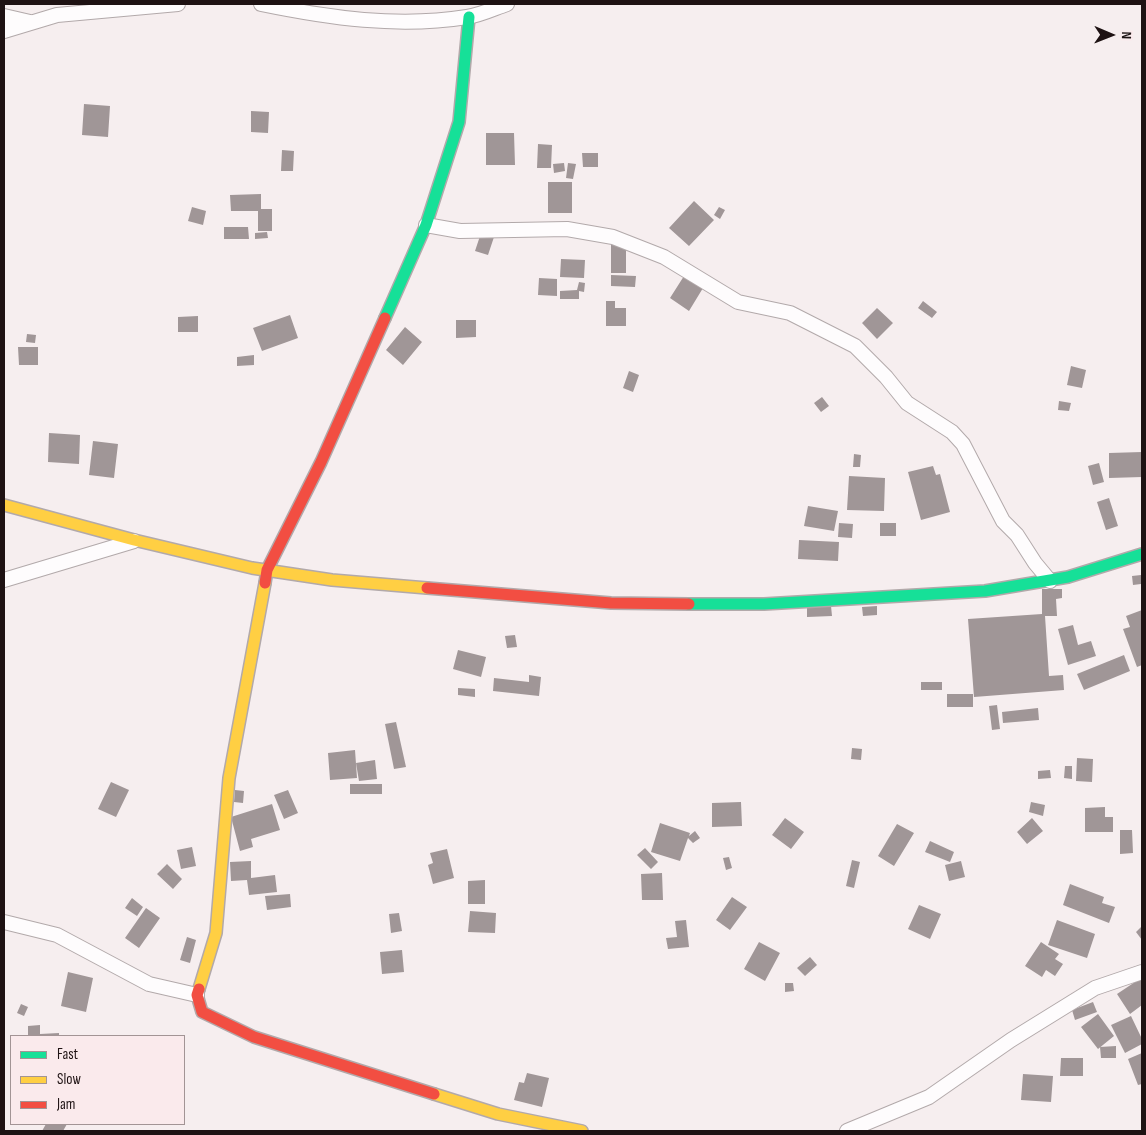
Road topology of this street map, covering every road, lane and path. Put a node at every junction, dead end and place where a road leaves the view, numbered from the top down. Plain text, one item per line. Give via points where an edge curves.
1 (178, 4) edge
2 (261, 4) edge
3 (508, 4) edge
4 (4, 16) edge
5 (469, 17) junction
6 (31, 22) junction
7 (4, 31) edge
8 (426, 225) junction
9 (4, 506) edge
10 (134, 540) junction
11 (1142, 554) edge
12 (266, 570) junction
13 (4, 580) edge
14 (1050, 581) junction
15 (4, 922) edge
16 (1142, 972) edge
17 (197, 995) junction
18 (582, 1131) edge
19 (847, 1131) edge

1 - 6 street via 57,15
2 - 5 street via 307,13 398,23
3 - 5 street
4 - 6 street
5 - 8 street via 459,122
6 - 7 street
8 - 12 street via 321,462
8 - 14 street via 460,230 567,229 613,237 664,257 738,302 790,313 855,346 907,403 952,432 963,444 1002,521 1017,534
9 - 10 street
10 - 12 street
10 - 13 street
11 - 14 street
12 - 14 street via 403,587 612,603 764,604 985,591
12 - 17 street via 229,778 216,933
15 - 17 street via 57,935 149,984
16 - 19 street via 1096,988 929,1097
17 - 18 street via 202,1012 254,1037 498,1114

